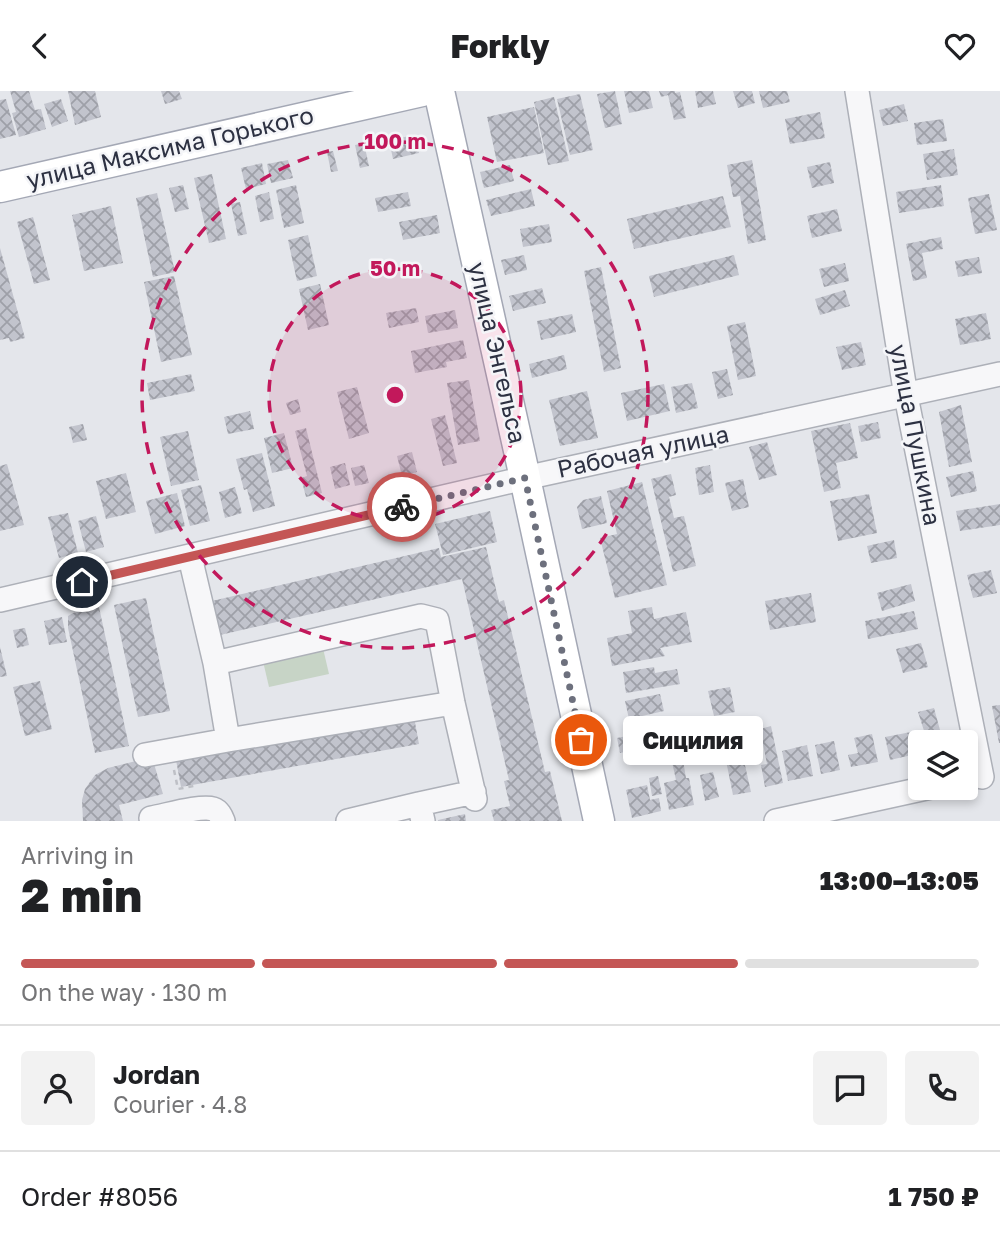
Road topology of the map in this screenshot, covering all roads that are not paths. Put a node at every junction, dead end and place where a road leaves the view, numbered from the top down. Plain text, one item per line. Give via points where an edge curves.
1 (422, 91) edge
2 (439, 91) edge
3 (857, 91) edge
4 (0, 187) edge
5 (1000, 375) edge
6 (906, 395) junction
7 (525, 478) junction
8 (190, 557) junction
9 (0, 600) edge
10 (215, 663) junction
11 (453, 703) junction
12 (228, 740) junction
13 (145, 755) dead end
14 (983, 776) edge
15 (908, 797) edge
16 (874, 811) edge
17 (421, 813) edge
18 (151, 818) dead end
19 (223, 821) edge
20 (348, 821) edge
21 (599, 821) edge
22 (776, 821) edge

1 - 4 main road, улица Максима Горького
2 - 7 main road, улица Энгельса
3 - 6 street, улица Пушкина
5 - 6 street, Рабочая улица
6 - 7 street, Рабочая улица
6 - 14 street, улица Пушкина
7 - 8 street, Рабочая улица
7 - 21 main road, улица Энгельса
8 - 9 street, Рабочая улица
8 - 10 street
10 - 11 street via 421,616 437,620
10 - 12 street
11 - 12 street
11 - 17 street via 475,796
12 - 13 street
15 - 16 street
16 - 22 street
17 - 20 street
18 - 19 street via 213,809

